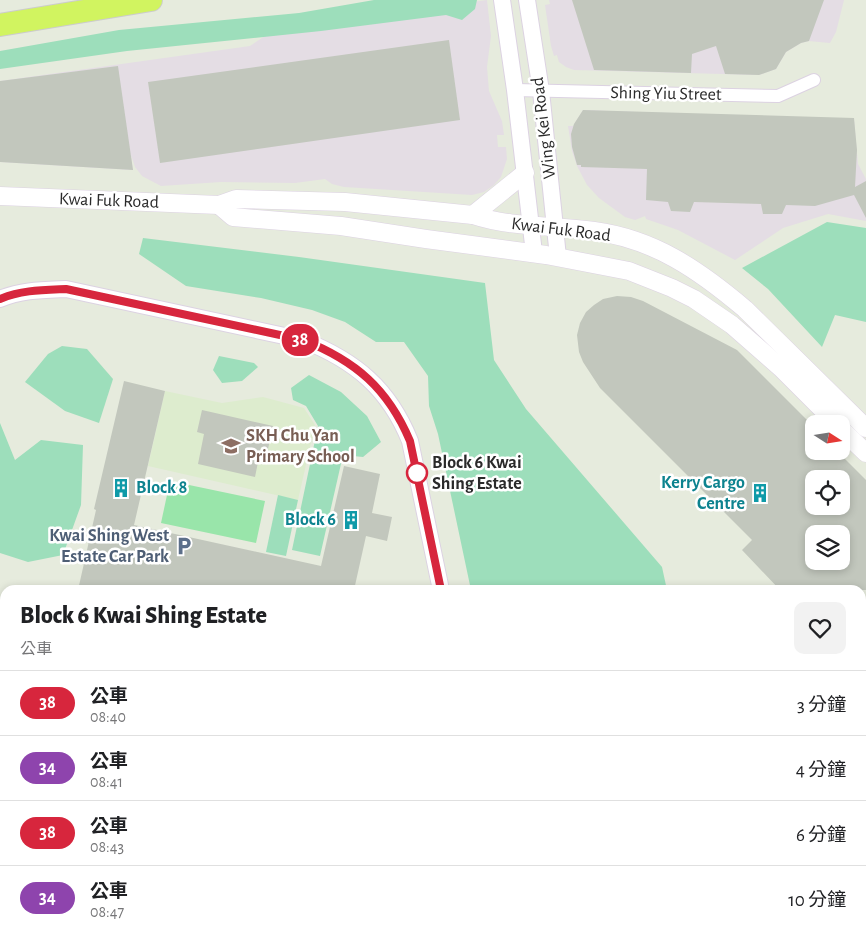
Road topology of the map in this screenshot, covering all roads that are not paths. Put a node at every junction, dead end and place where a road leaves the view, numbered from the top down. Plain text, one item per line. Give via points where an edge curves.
1 (151, 0) edge
2 (502, 0) edge
3 (527, 0) edge
4 (0, 25) edge
5 (814, 80) dead end
6 (516, 90) junction
7 (541, 91) junction
8 (525, 173) junction
9 (0, 196) edge
10 (219, 206) junction
11 (473, 215) junction
12 (530, 225) junction
13 (556, 227) junction
14 (534, 253) junction
15 (558, 257) junction
16 (0, 299) edge
17 (827, 415) edge
18 (866, 428) edge
19 (850, 437) edge
20 (866, 453) edge
21 (440, 585) edge

1 - 4 highway
2 - 6 street, Wing Kei Road
3 - 7 street, Wing Kei Road
5 - 7 street, Shing Yiu Street via 778,96
6 - 7 street, Shing Yiu Street
6 - 8 street, Wing Kei Road
7 - 13 street, Wing Kei Road
8 - 11 main road
8 - 12 street, Wing Kei Road
9 - 10 main road, Kwai Fuk Road
10 - 11 main road, Kwai Fuk Road via 236,199 345,202
10 - 14 main road, Kwai Fuk Road via 233,217 341,226
11 - 12 main road, Kwai Fuk Road
12 - 13 main road, Kwai Fuk Road
12 - 14 street, Wing Kei Road
13 - 15 street, Wing Kei Road
13 - 18 main road, Kwai Fuk Road via 596,231 638,242 658,249 704,276 744,309
14 - 15 main road, Kwai Fuk Road
15 - 17 main road, Kwai Fuk Road via 629,271 694,300 749,338
16 - 21 street via 36,290 66,289 303,340 336,355 370,381 401,419 410,441
19 - 20 main road

